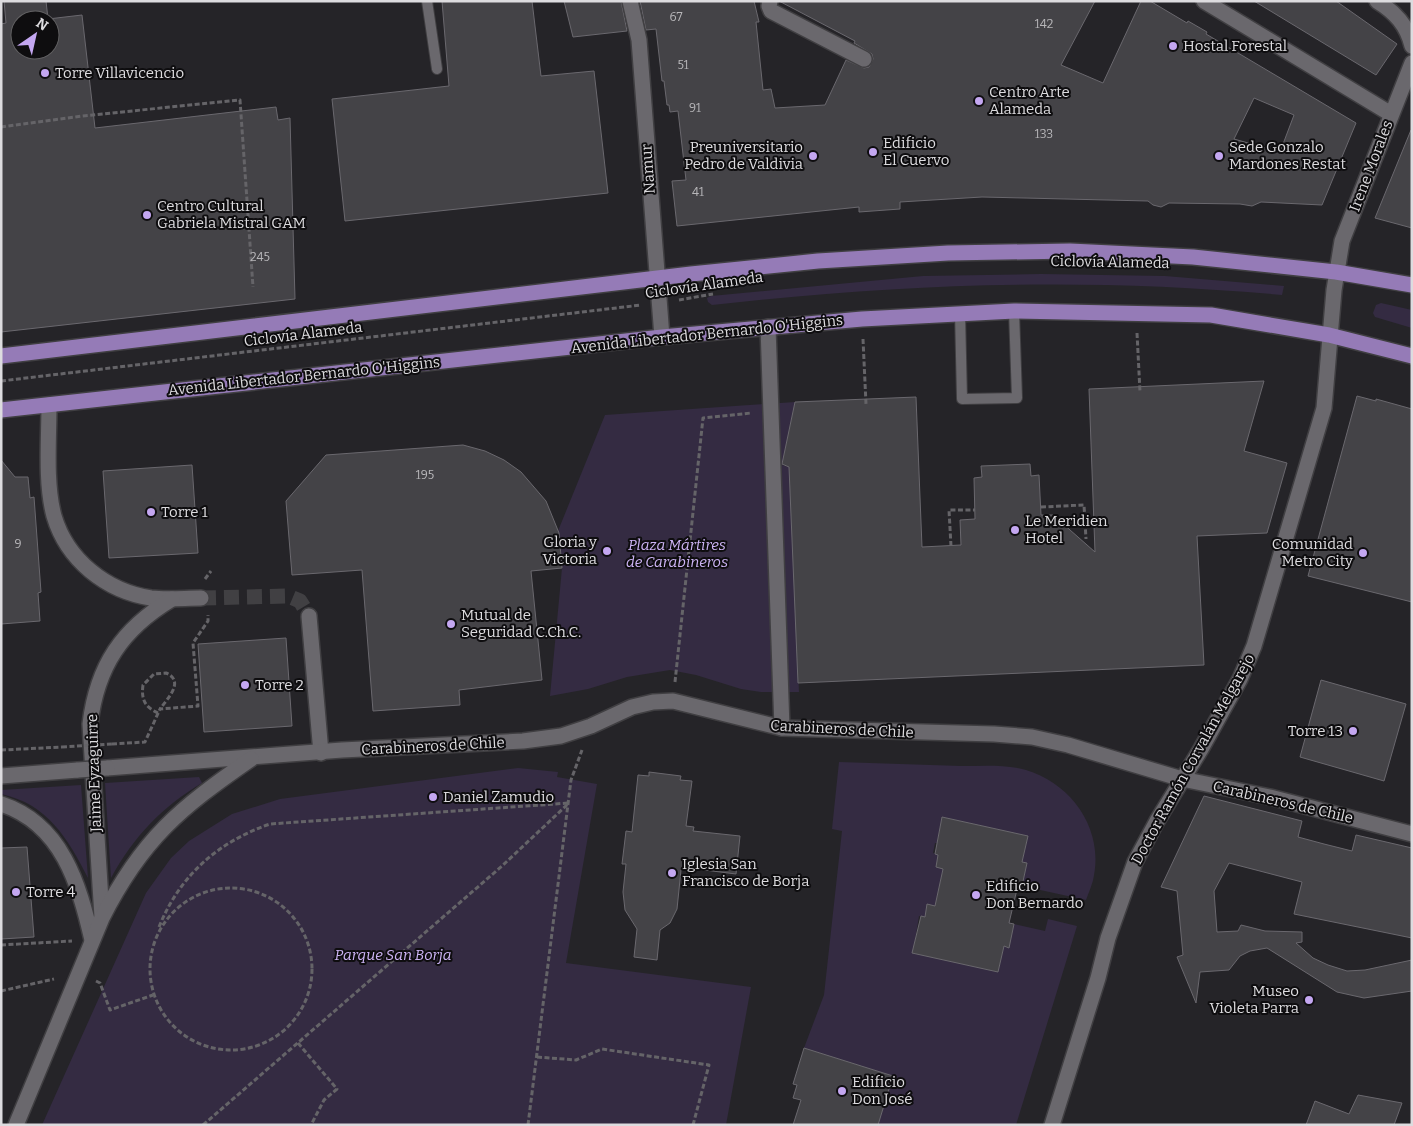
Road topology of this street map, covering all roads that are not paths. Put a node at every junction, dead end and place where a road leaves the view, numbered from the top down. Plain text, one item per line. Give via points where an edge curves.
1 (428, 1) edge
2 (630, 1) edge
3 (770, 1) edge
4 (1204, 1) edge
5 (1382, 5) edge
6 (1412, 46) edge
7 (864, 59) dead end
8 (1412, 63) edge
9 (437, 69) dead end
10 (1391, 114) junction
11 (1336, 272) junction
12 (656, 278) junction
13 (1412, 285) edge
14 (1014, 310) junction
15 (960, 313) junction
16 (768, 327) junction
17 (1329, 335) junction
18 (662, 337) junction
19 (1, 356) edge
20 (1412, 356) edge
21 (48, 405) junction
22 (1, 410) edge
23 (201, 598) tunnel mouth
24 (172, 599) junction
25 (310, 616) tunnel mouth
26 (782, 728) junction
27 (321, 753) junction
28 (252, 758) junction
29 (1, 776) edge
30 (1182, 779) junction
31 (1, 804) edge
32 (1412, 834) edge
33 (102, 918) junction
34 (92, 940) junction
35 (16, 1125) edge
36 (1052, 1125) edge

1 - 9 lane
2 - 12 street, Namur via 639,40
3 - 7 street via 771,11
4 - 10 street
5 - 6 street via 1404,26
8 - 10 street, Irene Morales
10 - 11 street, Irene Morales via 1342,240
11 - 12 main road via 1192,257 1013,251 837,260
11 - 13 main road
11 - 17 street, Doctor Ramón Corvalán Melgarejo
12 - 18 street, Namur
12 - 19 main road
14 - 15 main road, Avenida Libertador Bernardo O'Higgins
14 - 15 lane via 1016,398 962,399
14 - 17 main road, Avenida Libertador Bernardo O'Higgins via 1211,315
15 - 16 main road, Avenida Libertador Bernardo O'Higgins
16 - 18 main road, Avenida Libertador Bernardo O'Higgins
16 - 26 street
17 - 20 main road, Avenida Libertador Bernardo O'Higgins
17 - 30 street, Doctor Ramón Corvalán Melgarejo via 1324,408 1257,638 1240,679
18 - 21 main road, Avenida Libertador Bernardo O'Higgins
21 - 22 main road, Avenida Libertador Bernardo O'Higgins
21 - 24 street via 50,495 61,535 73,553 101,580 135,595
23 - 24 street
24 - 33 street, Jaime Eyzaguirre via 140,621 119,643 98,681 92,702 90,724
25 - 27 street
26 - 27 street, Carabineros de Chile via 673,701 653,702 632,707 561,736 523,742
26 - 30 street, Carabineros de Chile via 1032,737
27 - 28 street, Carabineros de Chile
28 - 29 street, Carabineros de Chile, bridge
28 - 33 street, Jaime Eyzaguirre via 200,794 160,831 137,858
30 - 32 street, Carabineros de Chile via 1270,797
30 - 36 street, Doctor Ramón Corvalán Melgarejo via 1148,838 1120,900
31 - 34 street via 26,815 65,855 82,898
33 - 34 street, Jaime Eyzaguirre
34 - 35 street, Jaime Eyzaguirre

